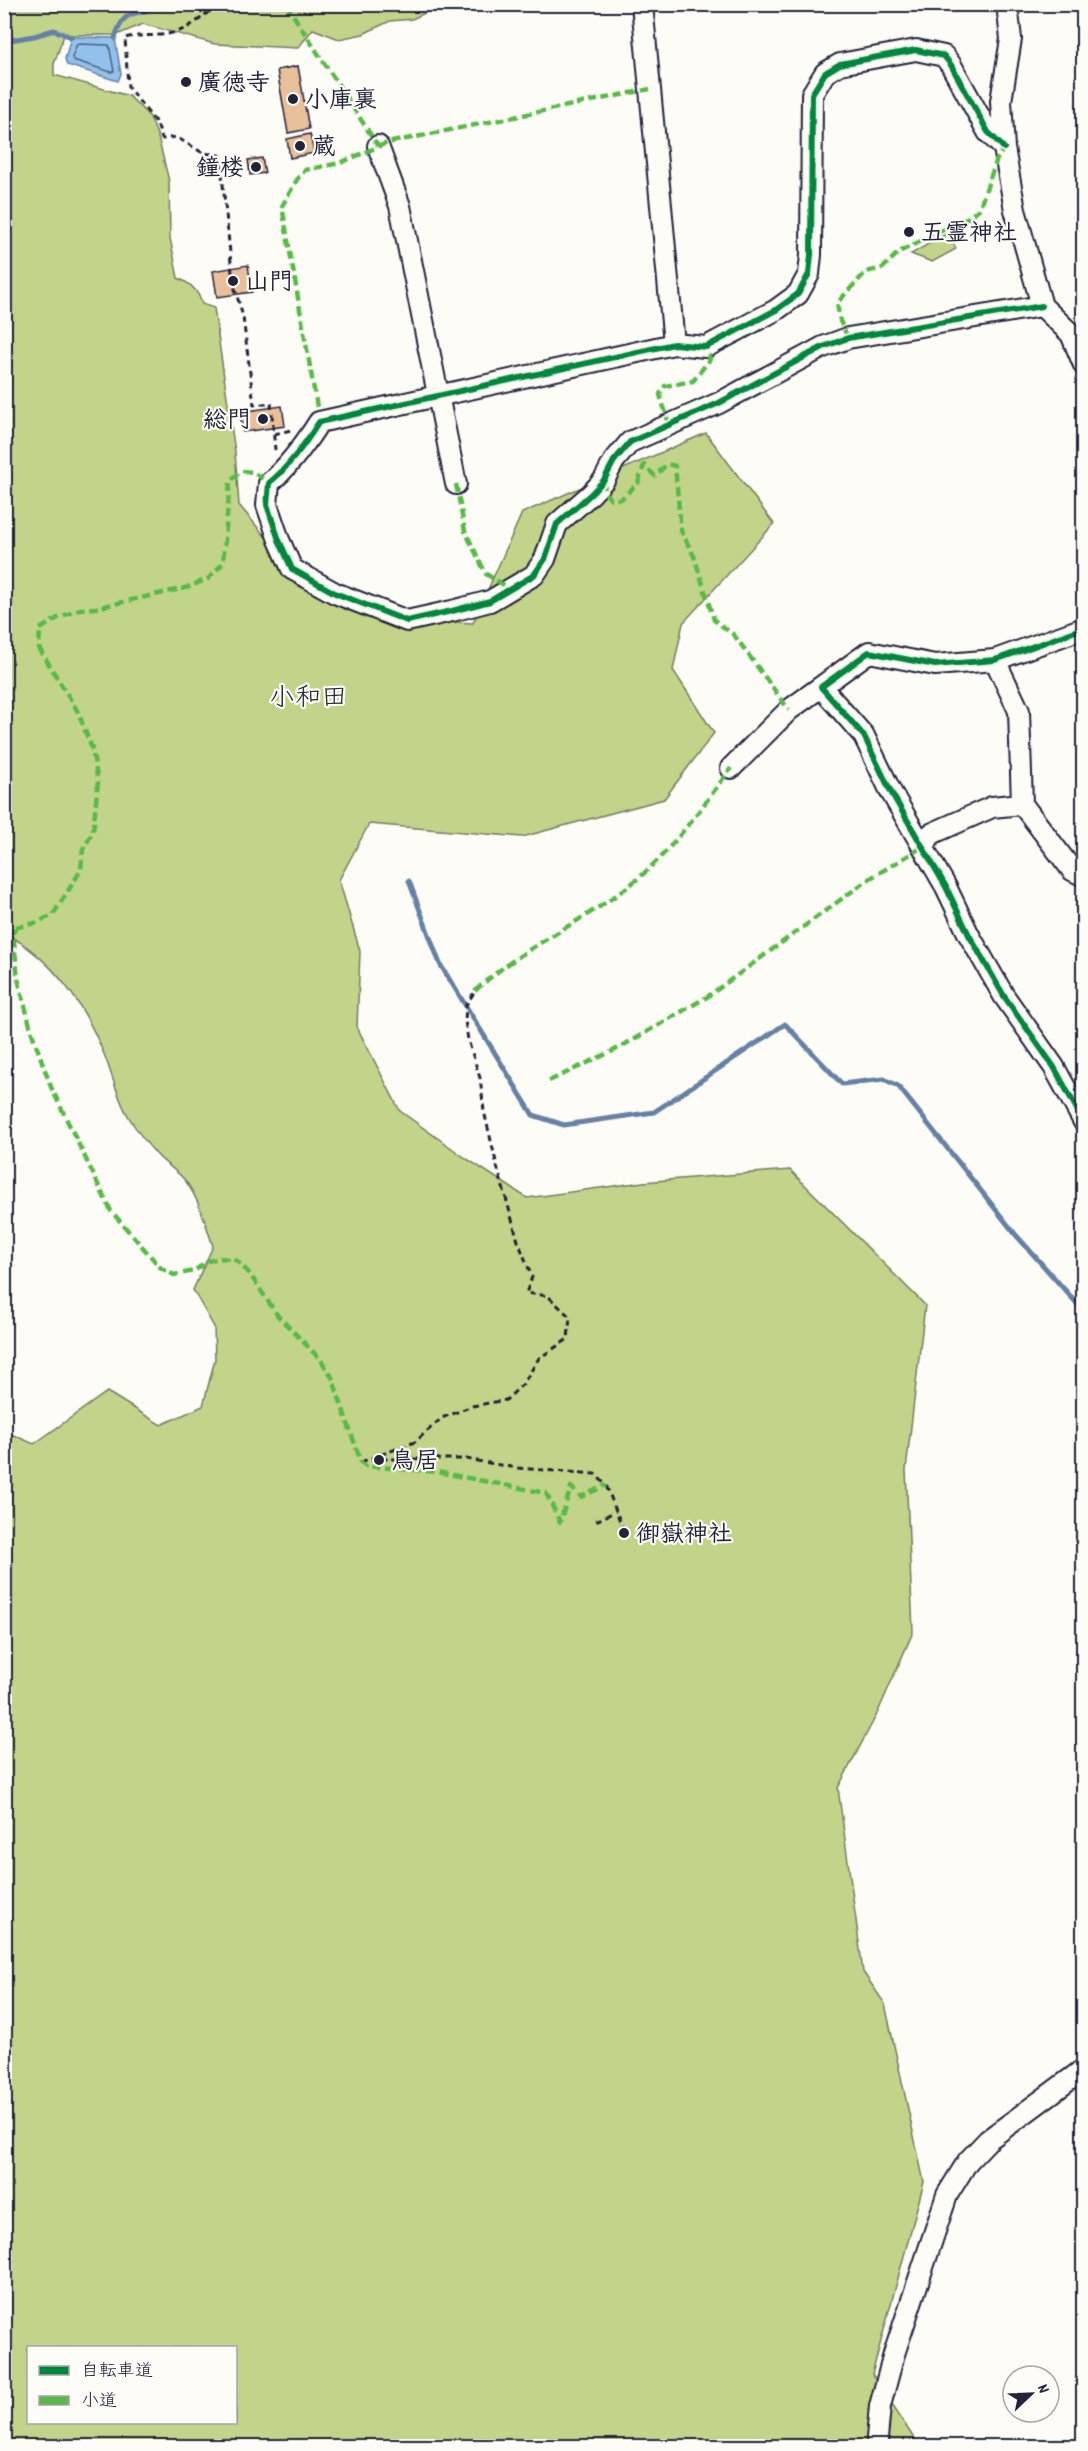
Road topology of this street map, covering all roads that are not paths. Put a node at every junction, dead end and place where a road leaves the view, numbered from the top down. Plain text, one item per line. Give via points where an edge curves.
1 (642, 4) edge
2 (1007, 4) edge
3 (378, 146) dead end
4 (1004, 148) junction
5 (1042, 306) junction
6 (674, 344) junction
7 (1083, 365) edge
8 (439, 394) junction
9 (456, 484) dead end
10 (1083, 628) edge
11 (995, 660) junction
12 (821, 687) junction
13 (731, 768) dead end
14 (1022, 804) junction
15 (924, 846) junction
16 (1083, 876) edge
17 (1083, 1122) edge
18 (1083, 2069) edge
19 (879, 2446) edge

1 - 6 street
2 - 4 street via 1011,39 1001,102
3 - 8 street via 400,207
4 - 5 street via 1015,210
4 - 6 street via 988,132 944,56 916,50 840,64 825,73 812,94 811,255 809,274 798,294 706,347
5 - 7 street via 1071,334
5 - 8 street via 848,338 823,347 719,403 630,442 591,495 556,524 545,559 534,575 490,601 407,621 335,593 292,570 267,505 269,483 308,440 318,415
6 - 8 street
8 - 9 street
10 - 11 street
11 - 12 street via 935,665 869,652
11 - 14 street via 1019,711
12 - 13 street via 789,710
12 - 15 street via 864,736 891,792
14 - 15 street via 992,807 931,834
14 - 16 street via 1072,870
15 - 17 street via 1004,996 1054,1067
18 - 19 street via 988,2140 952,2186 937,2219 894,2354 880,2406

